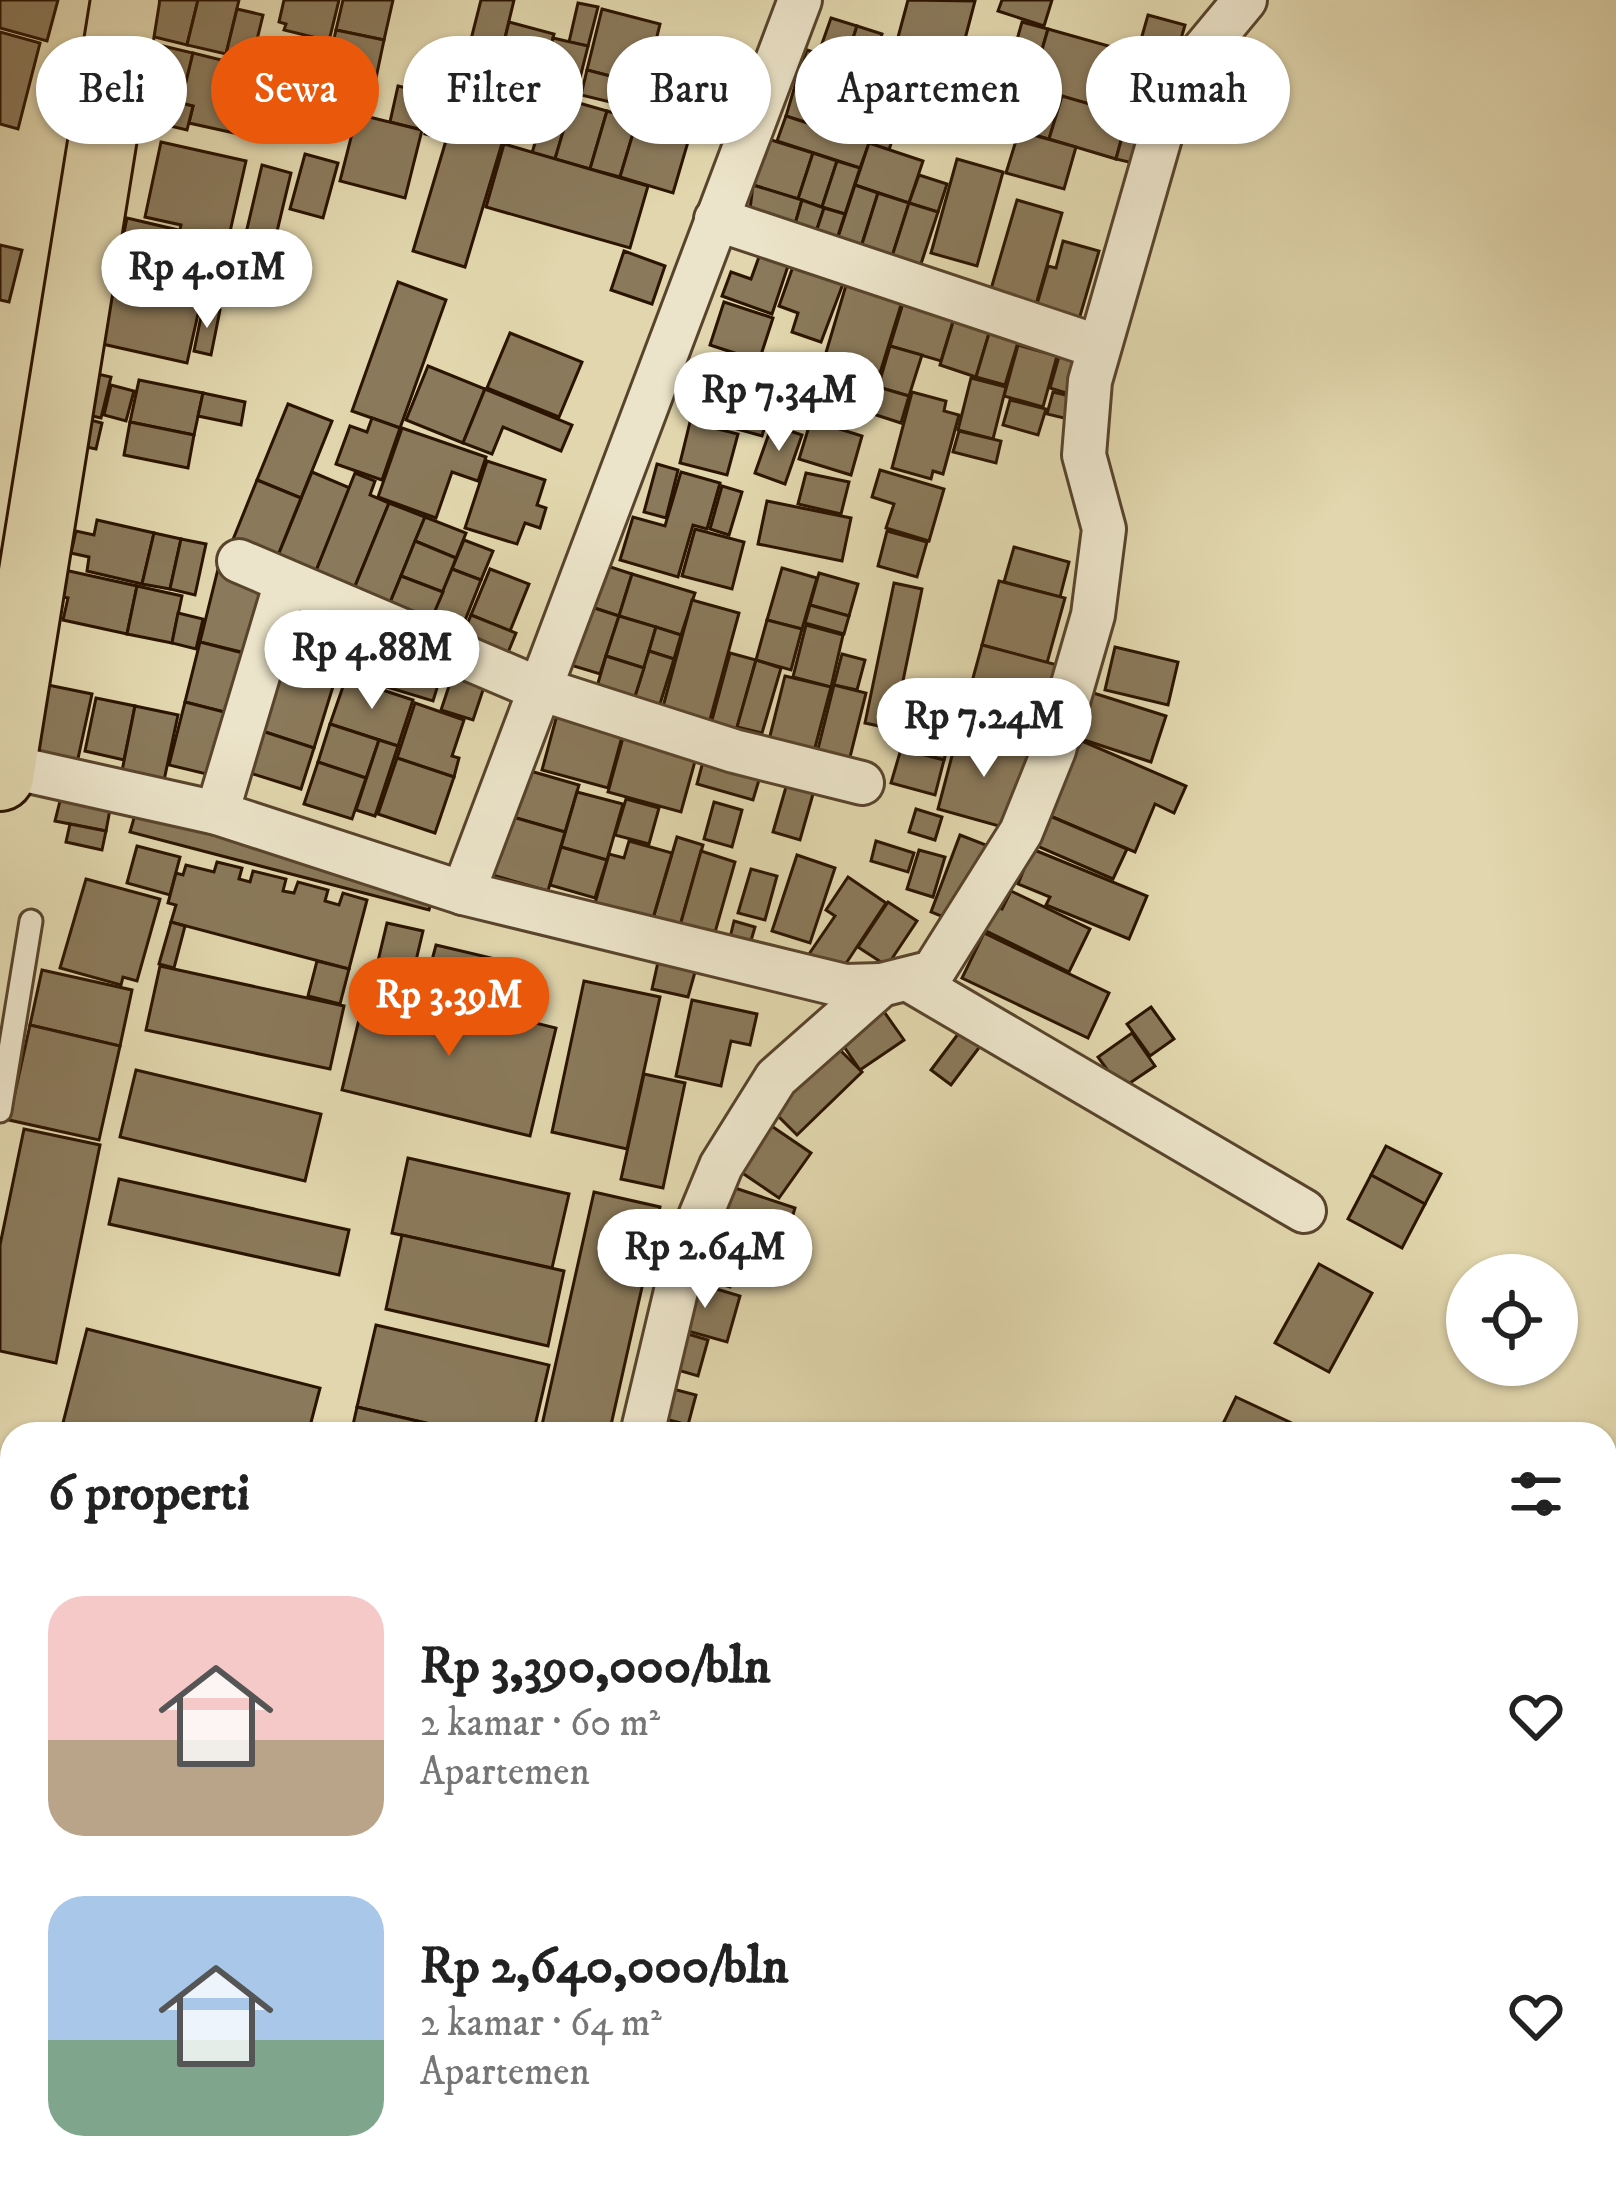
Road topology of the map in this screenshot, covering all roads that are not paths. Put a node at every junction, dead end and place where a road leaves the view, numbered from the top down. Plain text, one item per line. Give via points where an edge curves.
1 (125, 0) edge
2 (1246, 0) edge
3 (794, 1) edge
4 (716, 220) junction
5 (1100, 347) junction
6 (239, 561) dead end
7 (286, 582) junction
8 (537, 688) junction
9 (1, 769) edge
10 (862, 783) dead end
11 (217, 813) junction
12 (463, 893) junction
13 (31, 921) dead end
14 (896, 983) junction
15 (0, 1111) edge
16 (1304, 1211) dead end
17 (645, 1422) edge

1 - 9 main road
2 - 5 street via 1187,70
3 - 4 street
4 - 5 street
4 - 8 street
5 - 14 street via 1084,454 1104,530 1093,615 1054,750 1021,832 971,918 934,972
6 - 7 street
7 - 8 street
7 - 11 street
8 - 10 street
8 - 12 street
9 - 11 street
11 - 12 street
12 - 14 street via 845,986
13 - 15 lane
14 - 16 street
14 - 17 street via 776,1078 721,1166 685,1253

